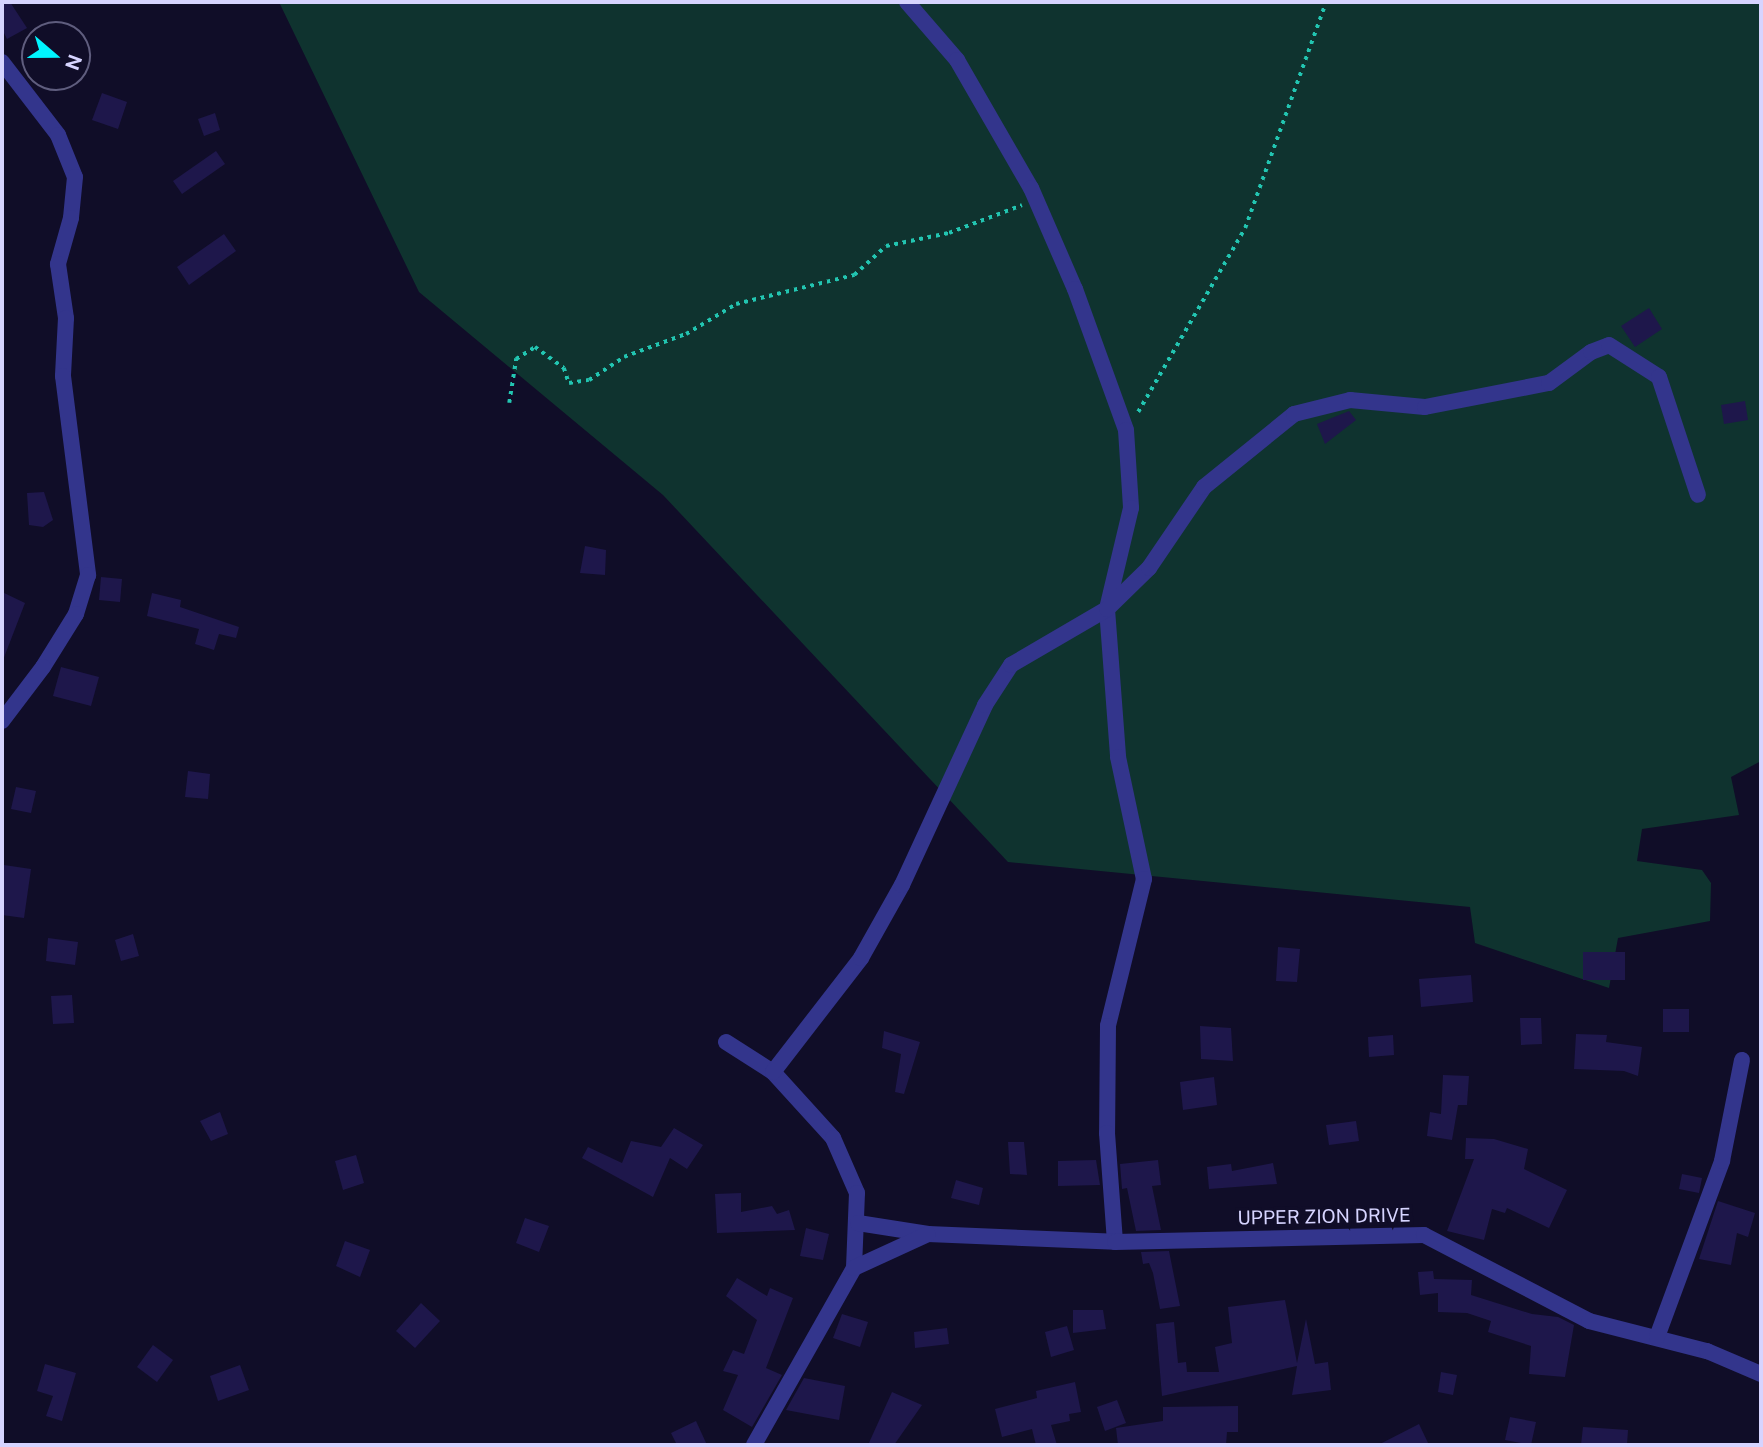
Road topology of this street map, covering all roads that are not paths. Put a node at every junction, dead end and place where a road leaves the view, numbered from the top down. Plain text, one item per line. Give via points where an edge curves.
1 (907, 2) edge
2 (2, 62) edge
3 (1698, 495) dead end
4 (1107, 609) junction
5 (2, 721) edge
6 (726, 1042) dead end
7 (1742, 1060) dead end
8 (773, 1072) junction
9 (858, 1223) junction
10 (928, 1234) junction
11 (1115, 1242) junction
12 (854, 1268) junction
13 (1657, 1336) junction
14 (1761, 1374) edge
15 (754, 1445) edge

1 - 4 street via 957,60 1037,201 1075,289 1126,430 1131,508
2 - 5 street via 58,135 75,177 71,218 58,264 65,318 63,376 88,575 76,614
3 - 4 street via 1659,377 1609,345 1591,352 1549,383 1425,407 1350,400 1294,414 1204,487 1149,568
4 - 8 street via 1011,665 985,705 902,885 861,958
4 - 11 street via 1118,757 1144,879 1108,1026 1107,1133
6 - 8 street
7 - 13 street via 1722,1161
8 - 9 street via 833,1138 858,1193
9 - 10 street, UPPER ZION DRIVE
9 - 12 street
10 - 11 street, UPPER ZION DRIVE
10 - 12 street
11 - 13 street, UPPER ZION DRIVE via 1424,1236 1589,1321 1625,1334
12 - 15 street
13 - 14 street, UPPER ZION DRIVE

